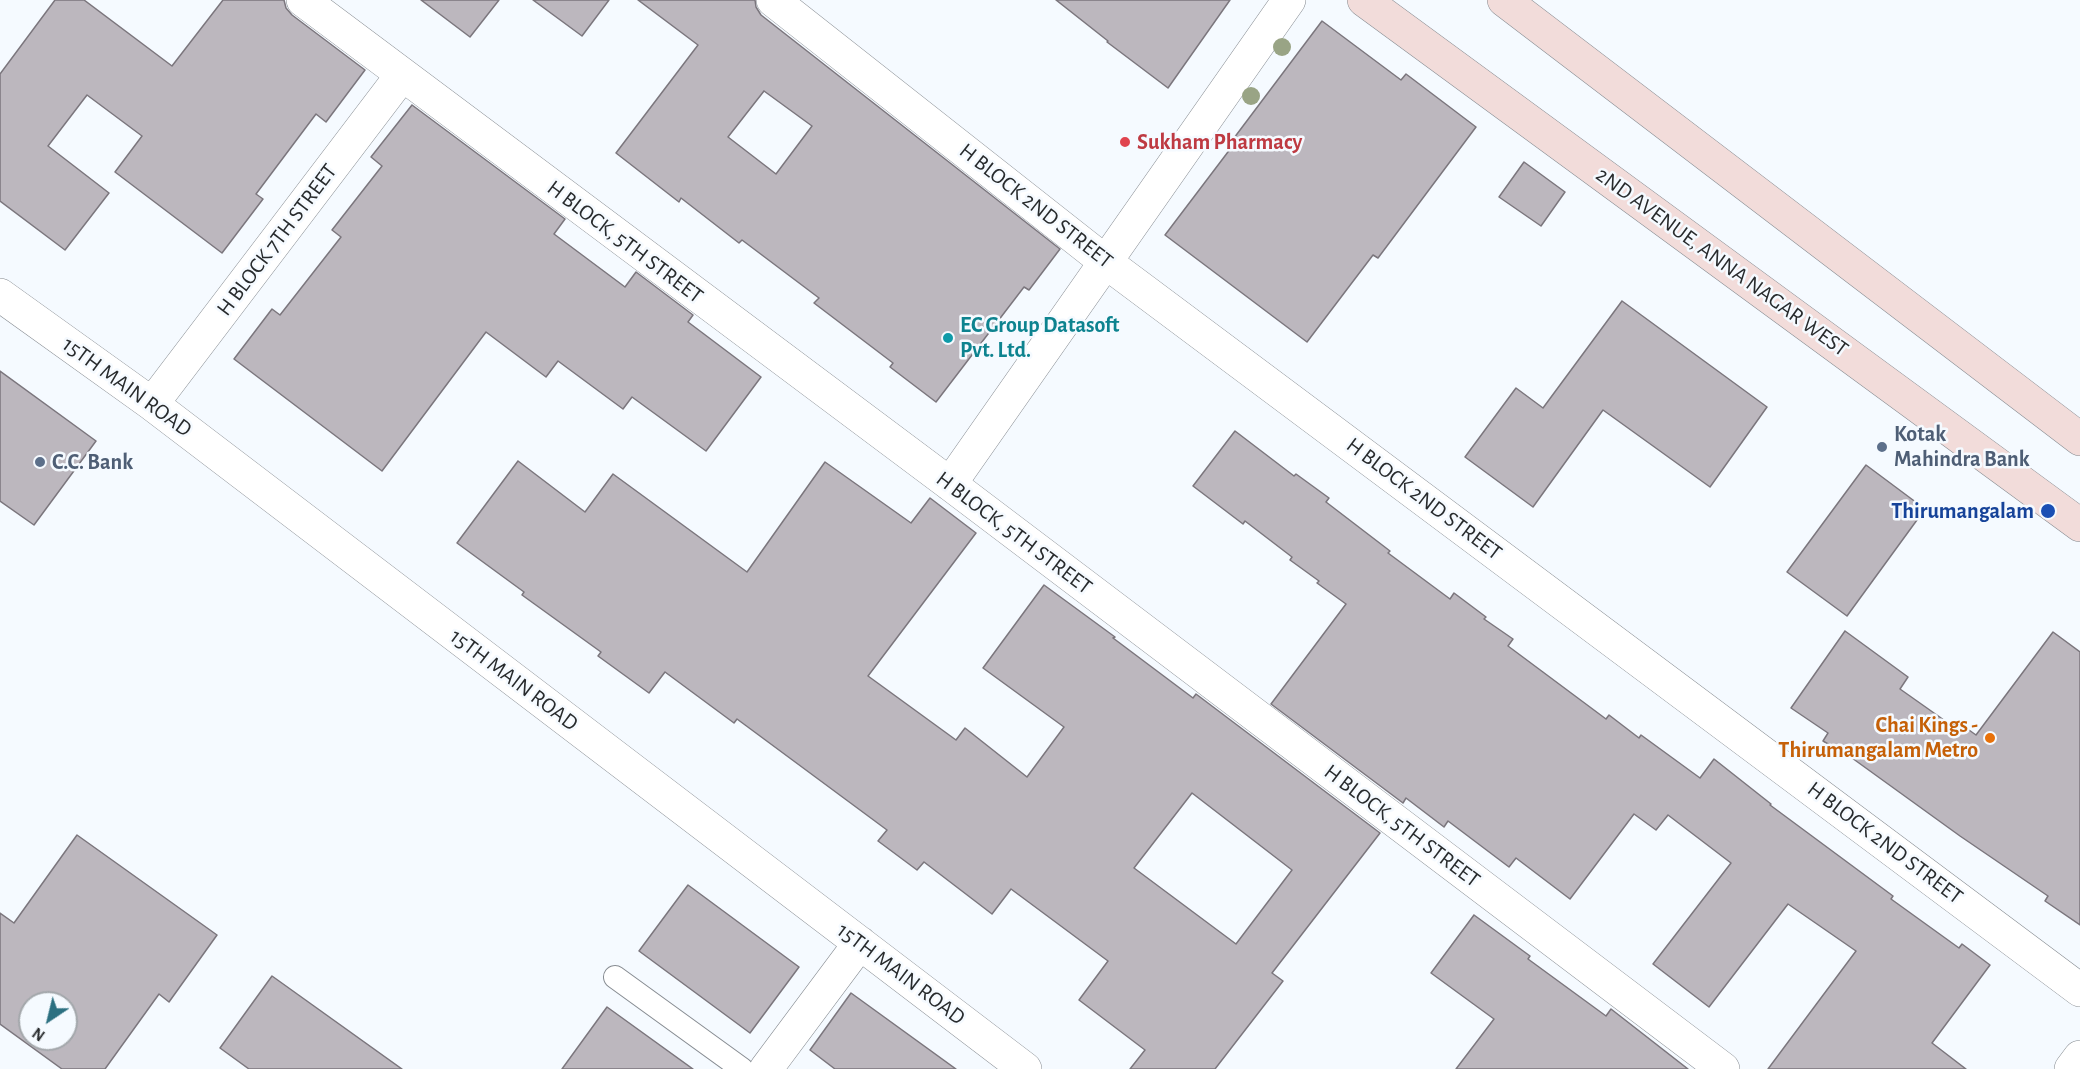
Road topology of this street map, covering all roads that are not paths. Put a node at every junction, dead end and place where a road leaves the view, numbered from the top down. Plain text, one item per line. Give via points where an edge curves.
1 (303, 0) edge
2 (773, 0) edge
3 (1289, 0) edge
4 (1364, 0) edge
5 (1504, 0) edge
6 (402, 75) junction
7 (1107, 262) junction
8 (0, 295) edge
9 (152, 404) junction
10 (2080, 439) edge
11 (950, 484) junction
12 (2080, 525) edge
13 (860, 943) junction
14 (615, 977) dead end
15 (2080, 990) edge
16 (2080, 1057) edge
17 (742, 1069) edge
18 (766, 1069) edge
19 (1025, 1069) edge
20 (1723, 1069) edge
21 (2071, 1069) edge

1 - 6 street, H BLOCK, 5TH STREET
2 - 7 street, H BLOCK 2ND STREET
3 - 7 street
4 - 12 main road, 2ND AVENUE, ANNA NAGAR WEST
5 - 10 main road
6 - 9 street, H BLOCK 7TH STREET
6 - 11 street, H BLOCK, 5TH STREET
7 - 11 street
7 - 15 street, H BLOCK 2ND STREET
8 - 9 street, 15TH MAIN ROAD
9 - 13 street, 15TH MAIN ROAD
11 - 20 street, H BLOCK, 5TH STREET
13 - 18 street
13 - 19 street, 15TH MAIN ROAD
14 - 17 lane
16 - 21 street

